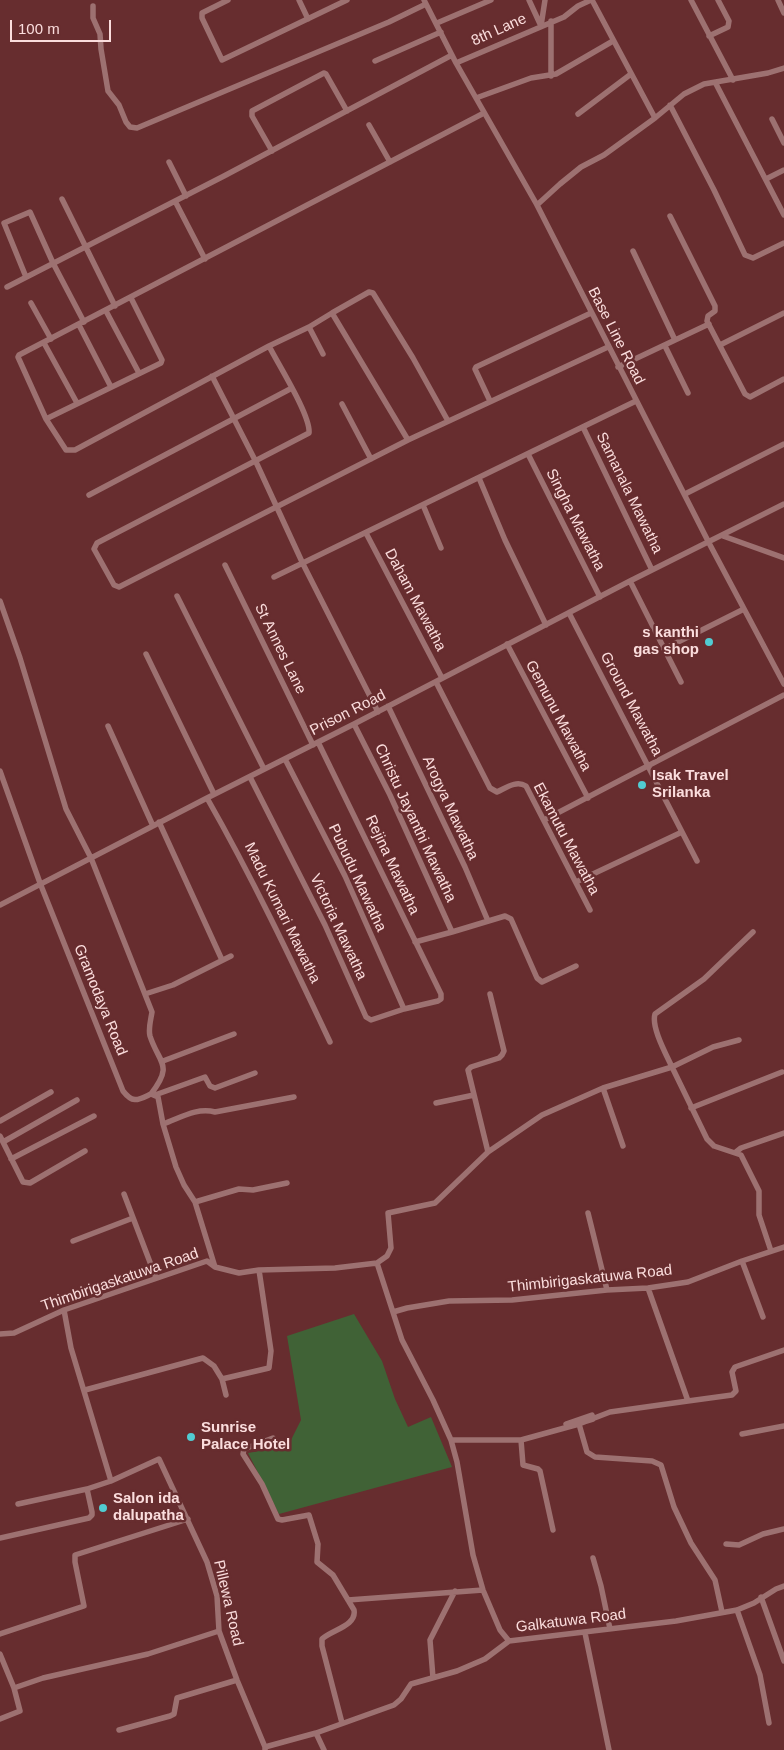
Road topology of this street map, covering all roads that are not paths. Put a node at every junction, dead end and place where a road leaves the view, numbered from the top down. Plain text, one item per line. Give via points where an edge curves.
1 (228, 0) edge
2 (299, 0) edge
3 (347, 0) edge
4 (491, 0) edge
5 (529, 0) edge
6 (545, 0) edge
7 (591, 0) edge
8 (691, 0) edge
9 (718, 0) edge
10 (778, 0) edge
11 (425, 2) edge
12 (93, 6) dead end
13 (784, 13) edge
14 (308, 19) junction
15 (551, 21) junction
16 (437, 24) junction
17 (541, 26) junction
18 (441, 32) junction
19 (709, 36) junction
20 (613, 41) junction
21 (452, 55) junction
22 (375, 61) dead end
23 (456, 63) junction
24 (784, 68) edge
25 (631, 74) junction
26 (551, 76) junction
27 (733, 80) junction
28 (715, 82) junction
29 (476, 98) junction
30 (670, 105) junction
31 (347, 111) junction
32 (484, 113) junction
33 (578, 114) dead end
34 (655, 118) junction
35 (772, 118) dead end
36 (369, 125) dead end
37 (784, 143) edge
38 (272, 151) junction
39 (169, 162) dead end
40 (390, 162) junction
41 (784, 170) edge
42 (766, 179) junction
43 (186, 196) junction
44 (62, 200) dead end
45 (175, 201) junction
46 (537, 205) junction
47 (784, 215) edge
48 (670, 216) dead end
49 (784, 242) edge
50 (85, 247) junction
51 (633, 252) dead end
52 (205, 259) junction
53 (53, 263) junction
54 (26, 277) junction
55 (7, 287) dead end
56 (131, 298) junction
57 (31, 303) dead end
58 (115, 306) junction
59 (106, 311) junction
60 (784, 313) edge
61 (332, 314) junction
62 (591, 314) junction
63 (82, 323) junction
64 (709, 324) junction
65 (309, 326) junction
66 (52, 339) junction
67 (675, 340) junction
68 (44, 343) junction
69 (720, 345) junction
70 (268, 346) junction
71 (665, 346) junction
72 (608, 347) junction
73 (323, 354) dead end
74 (618, 367) junction
75 (139, 373) junction
76 (212, 376) junction
77 (784, 380) edge
78 (111, 387) junction
79 (292, 388) junction
80 (688, 393) dead end
81 (490, 401) junction
82 (636, 401) junction
83 (77, 404) junction
84 (342, 404) dead end
85 (46, 419) junction
86 (234, 420) junction
87 (448, 421) junction
88 (583, 427) junction
89 (408, 440) junction
90 (784, 444) edge
91 (528, 454) junction
92 (371, 459) junction
93 (256, 462) junction
94 (478, 478) junction
95 (685, 494) junction
96 (89, 496) dead end
97 (784, 504) edge
98 (423, 505) junction
99 (275, 506) junction
100 (366, 533) junction
101 (723, 536) junction
102 (709, 543) junction
103 (441, 548) dead end
104 (784, 558) edge
105 (302, 564) junction
106 (225, 565) dead end
107 (652, 570) junction
108 (274, 577) dead end
109 (630, 581) junction
110 (177, 596) dead end
111 (600, 597) junction
112 (0, 601) edge
113 (744, 608) junction
114 (569, 613) junction
115 (546, 625) junction
116 (507, 644) junction
117 (664, 649) junction
118 (146, 654) dead end
119 (442, 678) junction
120 (436, 682) junction
121 (681, 682) dead end
122 (784, 684) edge
123 (784, 695) edge
124 (388, 706) junction
125 (378, 712) junction
126 (354, 724) junction
127 (108, 726) dead end
128 (316, 743) junction
129 (285, 759) junction
130 (649, 765) junction
131 (264, 769) junction
132 (0, 771) edge
133 (250, 777) junction
134 (214, 794) junction
135 (207, 798) junction
136 (588, 798) junction
137 (544, 820) junction
138 (156, 824) junction
139 (682, 832) junction
140 (91, 858) junction
141 (697, 861) dead end
142 (576, 882) junction
143 (40, 883) junction
144 (0, 905) edge
145 (590, 910) dead end
146 (488, 921) junction
147 (452, 932) junction
148 (753, 932) dead end
149 (415, 942) junction
150 (231, 956) dead end
151 (222, 960) junction
152 (576, 966) dead end
153 (145, 994) junction
154 (490, 994) dead end
155 (441, 999) joint
156 (404, 1009) junction
157 (234, 1034) dead end
158 (739, 1040) dead end
159 (330, 1042) dead end
160 (163, 1061) junction
161 (672, 1067) junction
162 (782, 1072) dead end
163 (255, 1073) dead end
164 (603, 1088) junction
165 (51, 1092) dead end
166 (153, 1095) junction
167 (474, 1095) junction
168 (294, 1097) dead end
169 (76, 1100) dead end
170 (436, 1103) dead end
171 (691, 1108) junction
172 (94, 1116) dead end
173 (0, 1121) edge
174 (163, 1124) junction
175 (784, 1133) edge
176 (1, 1139) edge
177 (623, 1146) dead end
178 (85, 1151) dead end
179 (488, 1152) junction
180 (736, 1152) junction
181 (11, 1159) junction
182 (287, 1183) dead end
183 (124, 1194) dead end
184 (195, 1202) junction
185 (588, 1213) dead end
186 (133, 1218) junction
187 (73, 1241) dead end
188 (784, 1247) edge
189 (771, 1251) junction
190 (742, 1261) junction
191 (377, 1263) junction
192 (215, 1266) junction
193 (259, 1270) junction
194 (156, 1278) junction
195 (648, 1288) junction
196 (607, 1290) junction
197 (64, 1310) junction
198 (394, 1312) junction
199 (763, 1317) dead end
200 (0, 1334) edge
201 (784, 1350) edge
202 (222, 1379) junction
203 (85, 1390) junction
204 (226, 1395) dead end
205 (688, 1402) junction
206 (579, 1424) junction
207 (784, 1426) edge
208 (742, 1434) dead end
209 (272, 1438) dead end
210 (450, 1440) junction
211 (521, 1440) junction
212 (112, 1481) junction
213 (87, 1489) junction
214 (18, 1504) dead end
215 (188, 1519) junction
216 (784, 1529) edge
217 (553, 1530) dead end
218 (0, 1538) edge
219 (726, 1544) dead end
220 (593, 1558) dead end
221 (784, 1586) edge
222 (483, 1590) junction
223 (456, 1592) junction
224 (762, 1597) junction
225 (348, 1600) junction
226 (737, 1610) junction
227 (722, 1612) junction
228 (610, 1630) junction
229 (219, 1631) junction
230 (585, 1633) junction
231 (0, 1634) edge
232 (509, 1641) junction
233 (0, 1654) edge
234 (784, 1661) edge
235 (433, 1678) junction
236 (237, 1680) junction
237 (14, 1688) junction
238 (0, 1719) edge
239 (342, 1723) junction
240 (769, 1723) dead end
241 (119, 1730) dead end
242 (316, 1733) junction
243 (265, 1749) edge
244 (324, 1750) edge
245 (609, 1750) edge

1 - 14 street via 202,13 222,60
2 - 14 street
3 - 14 street
4 - 16 street
5 - 17 street
6 - 17 street
7 - 15 street, 8th Lane via 564,17
7 - 20 street
8 - 19 street
9 - 19 street via 729,22 728,27
10 - 13 street
11 - 12 street via 389,22 137,128 126,122 108,91
11 - 16 street, Base Line Road
15 - 17 street, 8th Lane
15 - 26 street
16 - 18 street, Base Line Road
17 - 23 street, 8th Lane
18 - 21 street, Base Line Road
18 - 22 street
19 - 27 street
20 - 25 street
20 - 26 street
21 - 23 street, Base Line Road
21 - 31 street
23 - 29 street, Base Line Road
24 - 27 street
25 - 33 street
25 - 34 street
26 - 29 street via 531,78
27 - 28 street
28 - 30 street via 684,94
28 - 42 street
29 - 32 street, Base Line Road
30 - 34 street
30 - 49 street via 745,255 753,258
31 - 38 street
31 - 38 street via 324,73 252,111
32 - 40 street
32 - 46 street, Base Line Road
34 - 46 street via 604,155 581,167
35 - 37 street
36 - 40 street
38 - 43 street
39 - 43 street
40 - 52 street
41 - 42 street
42 - 47 street
43 - 45 street
44 - 50 street
45 - 50 street
45 - 52 street
46 - 62 street, Base Line Road
48 - 64 street via 715,306 715,311 708,316
50 - 53 street
50 - 58 street
51 - 67 street
52 - 56 street
53 - 54 street
53 - 54 street via 30,212 5,222
53 - 63 street
54 - 55 street
56 - 58 street
56 - 75 street via 162,360
57 - 66 street
58 - 59 street
59 - 63 street
59 - 75 street
60 - 69 street
61 - 65 street
61 - 87 street via 369,292 373,293
61 - 89 street
62 - 72 street, Base Line Road
62 - 81 street via 476,367 476,374
63 - 66 street
63 - 78 street
64 - 67 street
64 - 69 street
65 - 70 street
65 - 73 street
66 - 68 street
67 - 71 street
68 - 83 street
68 - 85 street via 18,357
69 - 77 street via 748,397
70 - 76 street
70 - 79 street
71 - 74 street
71 - 80 street
72 - 74 street, Base Line Road
72 - 81 street
74 - 82 street, Base Line Road
75 - 78 street
76 - 85 street via 75,450 66,450
76 - 86 street
78 - 83 street
79 - 86 street
79 - 93 street via 308,424 309,434
81 - 87 street
82 - 88 street
82 - 95 street, Base Line Road
83 - 85 street
84 - 92 street
86 - 93 street
86 - 96 street
87 - 89 street
88 - 91 street
88 - 107 street, Samanala Mawatha
89 - 92 street
90 - 95 street
91 - 94 street
91 - 111 street, Singha Mawatha
92 - 99 street
93 - 99 street
93 - 99 street via 97,543 94,549 118,587
94 - 98 street
94 - 115 street
95 - 102 street, Base Line Road
97 - 101 street, Prison Road
98 - 100 street
98 - 103 street
99 - 105 street
100 - 105 street
100 - 119 street, Daham Mawatha
101 - 102 street, Prison Road
101 - 104 street
102 - 107 street, Prison Road
102 - 113 street, Base Line Road
105 - 108 street
105 - 125 street
106 - 128 street, St Annes Lane
107 - 109 street, Prison Road
109 - 111 street, Prison Road
109 - 117 street
110 - 131 street
111 - 114 street, Prison Road
112 - 140 street via 66,809
113 - 117 street
113 - 122 street, Base Line Road
114 - 115 street, Prison Road
114 - 130 street, Ground Mawatha
115 - 116 street, Prison Road
116 - 119 street, Prison Road
116 - 136 street, Gemunu Mawatha
117 - 121 street
118 - 134 street
119 - 120 street, Prison Road
120 - 124 street, Prison Road
120 - 137 street, Ekamutu Mawatha via 490,788 497,792 515,784 526,786
123 - 130 street
124 - 125 street, Prison Road
124 - 146 street, Arogya Mawatha
125 - 126 street, Prison Road
126 - 128 street, Prison Road
126 - 147 street, Christu Jayanthi Mawatha
127 - 138 street
128 - 129 street, Prison Road
128 - 149 street, Rejina Mawatha via 346,796
129 - 131 street, Prison Road
129 - 156 street, Pubudu Mawatha via 345,876
130 - 136 street
130 - 139 street, Ground Mawatha
131 - 133 street, Prison Road
132 - 143 street
133 - 134 street, Prison Road
133 - 156 street, Victoria Mawatha via 325,925 366,1017 371,1020
134 - 135 street, Prison Road
135 - 138 street, Prison Road
135 - 159 street, Madu Kumari Mawatha via 264,903
136 - 137 street
137 - 142 street, Ekamutu Mawatha
138 - 140 street, Prison Road
138 - 151 street
139 - 141 street, Ground Mawatha
139 - 142 street
140 - 143 street, Prison Road
140 - 153 street
142 - 145 street, Ekamutu Mawatha
143 - 144 street, Prison Road
143 - 166 street, Gramodaya Road via 123,1091 128,1098 136,1100
146 - 147 street
146 - 152 street via 505,916 511,919 542,982
147 - 149 street
148 - 161 street via 704,979 656,1014 654,1019 660,1040
149 - 155 street, Rejina Mawatha
150 - 151 street
151 - 153 street via 173,985
153 - 160 street via 152,1012 149,1034
154 - 167 street via 504,1051 499,1058 468,1070
155 - 156 street, Victoria Mawatha
157 - 160 street
158 - 161 street via 713,1047
160 - 166 street via 164,1076
161 - 164 street
161 - 171 street
162 - 171 street
163 - 166 street, Gramodaya Road via 215,1088 205,1077
164 - 177 street
164 - 179 street via 542,1115
165 - 173 street
166 - 174 street via 158,1097
167 - 170 street
167 - 179 street
168 - 174 street via 215,1112 197,1111
169 - 176 street
171 - 180 street via 714,1146
172 - 181 street
174 - 184 street via 176,1167
175 - 180 street
176 - 181 street
178 - 181 street via 30,1184 23,1182
179 - 191 street via 435,1203 388,1213 390,1248 387,1256
180 - 189 street via 742,1155 759,1191 759,1215
182 - 184 street via 253,1190 239,1189
183 - 186 street
184 - 192 street
185 - 196 street
186 - 187 street
186 - 194 street
188 - 189 street, Thimbirigaskatuwa Road
189 - 190 street, Thimbirigaskatuwa Road
190 - 195 street, Thimbirigaskatuwa Road via 688,1282
190 - 199 street
191 - 193 street, Thimbirigaskatuwa Road via 335,1268
191 - 198 street
192 - 193 street, Thimbirigaskatuwa Road via 239,1273
192 - 194 street, Thimbirigaskatuwa Road via 207,1261
193 - 202 street via 271,1351 269,1368
194 - 197 street, Thimbirigaskatuwa Road
195 - 196 street, Thimbirigaskatuwa Road
195 - 205 street
196 - 198 street, Thimbirigaskatuwa Road via 512,1300 449,1302
197 - 200 street, Thimbirigaskatuwa Road via 14,1333
197 - 203 street via 71,1348
198 - 210 street via 402,1340
201 - 205 street via 735,1367 732,1372 736,1391 732,1394
202 - 203 street via 214,1366 203,1358
202 - 204 street
203 - 212 street
205 - 206 street via 610,1412
206 - 211 street
206 - 227 street via 587,1452 595,1457 652,1461 661,1465 690,1543 715,1580
207 - 208 street
209 - 225 street via 244,1449 244,1454 278,1519 310,1515 318,1544 317,1562 332,1574
210 - 211 street
210 - 222 street
211 - 217 street via 523,1465 540,1471
212 - 213 street
212 - 215 street, Pillewa Road via 159,1459
213 - 214 street
213 - 218 street via 92,1512 89,1518
215 - 229 street, Pillewa Road via 217,1596
215 - 231 street via 75,1556 84,1606
216 - 219 street via 739,1545
220 - 228 street
221 - 224 street, Galkatuwa Road
222 - 223 street
222 - 232 street via 500,1630
223 - 225 street
223 - 235 street via 430,1640
224 - 226 street, Galkatuwa Road
224 - 234 street
225 - 239 street via 354,1610 353,1621 322,1639
226 - 227 street, Galkatuwa Road
226 - 240 street via 760,1675
227 - 228 street, Galkatuwa Road
228 - 230 street, Galkatuwa Road
229 - 236 street, Pillewa Road
229 - 237 street via 148,1654 43,1678
230 - 232 street, Galkatuwa Road
230 - 245 street
232 - 235 street, Galkatuwa Road via 485,1660
233 - 237 street
235 - 239 street, Galkatuwa Road via 411,1684 394,1705
236 - 241 street via 177,1698 174,1714 170,1716
236 - 243 street, Pillewa Road
237 - 238 street via 20,1711
239 - 242 street, Galkatuwa Road
242 - 243 street, Galkatuwa Road
242 - 244 street

